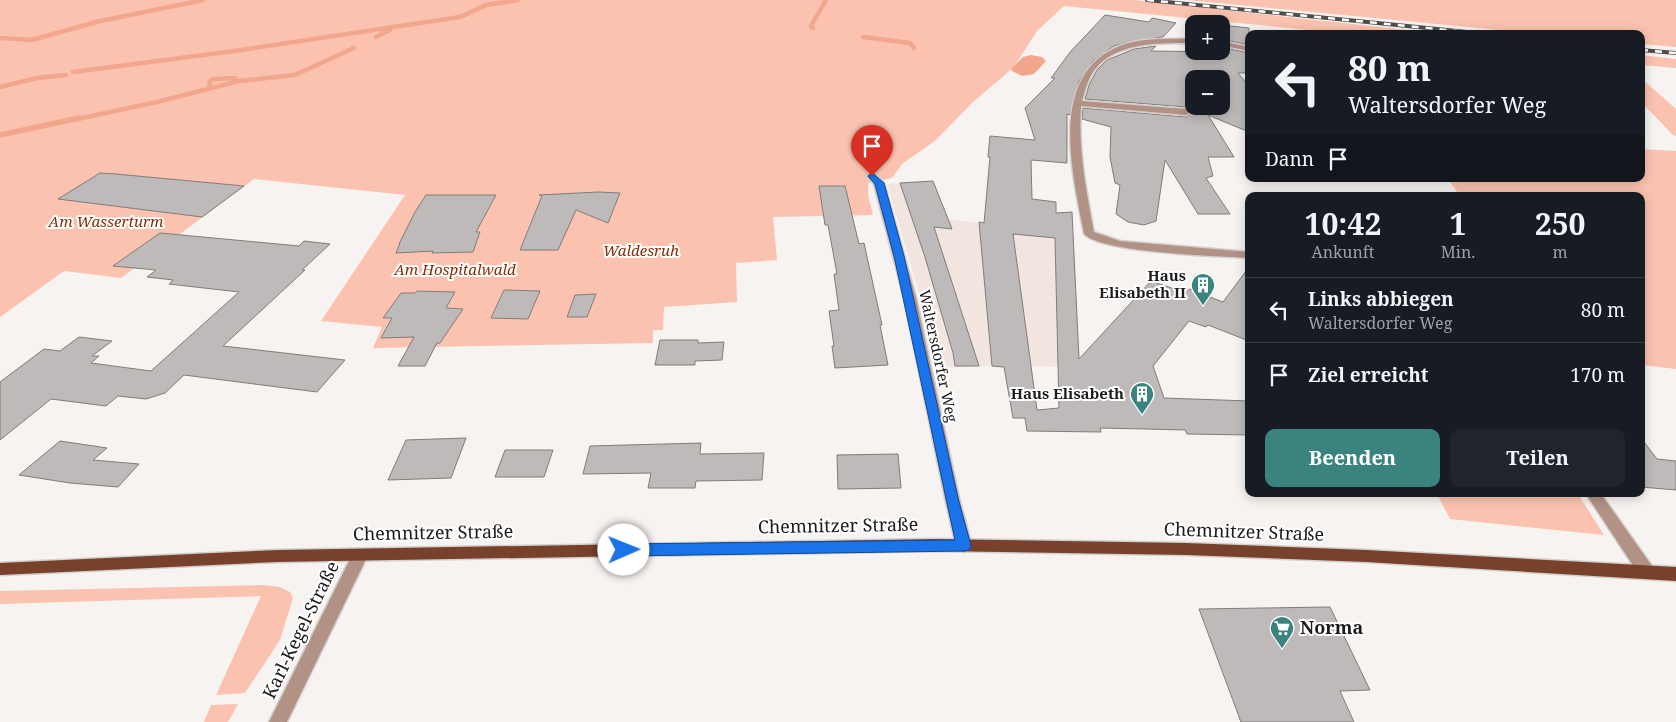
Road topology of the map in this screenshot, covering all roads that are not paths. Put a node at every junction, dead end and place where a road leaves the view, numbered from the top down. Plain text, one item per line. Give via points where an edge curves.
1 (1185, 42) edge
2 (1230, 45) edge
3 (1245, 48) edge
4 (1076, 103) junction
5 (1185, 112) edge
6 (872, 176) dead end
7 (1245, 255) edge
8 (1595, 497) edge
9 (964, 546) junction
10 (360, 555) junction
11 (0, 569) edge
12 (1646, 571) junction
13 (1676, 574) edge
14 (278, 722) edge

1 - 4 street via 1119,49 1105,56 1083,84
2 - 3 street
4 - 5 street
4 - 7 street via 1074,140 1089,234 1120,244
6 - 9 street, Waltersdorfer Weg via 880,183 902,265
8 - 12 street
9 - 10 main road, Chemnitzer Straße
9 - 12 main road, Chemnitzer Straße via 1357,555
10 - 11 main road, Chemnitzer Straße
10 - 14 street, Karl-Kegel-Straße
12 - 13 main road, Chemnitzer Straße

